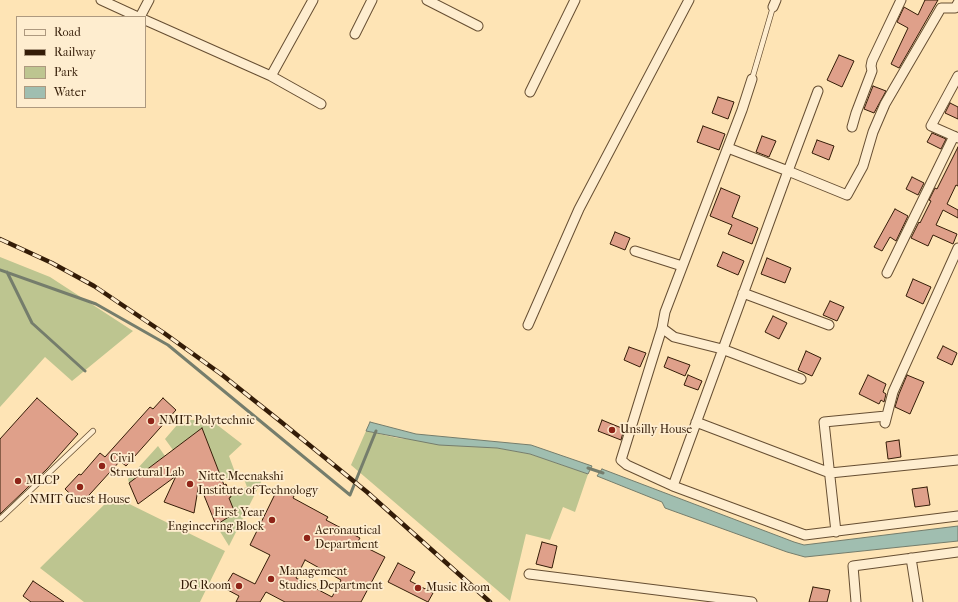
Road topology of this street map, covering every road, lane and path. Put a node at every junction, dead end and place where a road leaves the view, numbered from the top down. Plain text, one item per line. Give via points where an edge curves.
1 (101, 0) edge
2 (149, 0) edge
3 (313, 0) edge
4 (372, 0) edge
5 (428, 0) edge
6 (575, 0) edge
7 (689, 0) edge
8 (902, 0) edge
9 (774, 3) edge
10 (958, 3) edge
11 (137, 16) edge
12 (140, 16) edge
13 (146, 20) edge
14 (478, 26) dead end
15 (355, 34) dead end
16 (271, 76) junction
17 (958, 76) edge
18 (752, 79) joint
19 (818, 91) dead end
20 (530, 92) dead end
21 (321, 104) dead end
22 (852, 127) dead end
23 (956, 137) edge
24 (728, 148) junction
25 (788, 171) junction
26 (958, 248) edge
27 (635, 251) dead end
28 (682, 266) junction
29 (887, 273) dead end
30 (743, 293) junction
31 (528, 325) dead end
32 (829, 325) dead end
33 (662, 328) junction
34 (722, 349) junction
35 (801, 379) dead end
36 (696, 422) junction
37 (93, 431) dead end
38 (958, 460) edge
39 (830, 473) junction
40 (673, 486) junction
41 (958, 516) edge
42 (0, 519) edge
43 (836, 532) junction
44 (958, 552) edge
45 (911, 558) junction
46 (529, 574) dead end
47 (752, 602) edge
48 (856, 602) edge
49 (918, 602) edge

1 - 11 street
2 - 12 street
3 - 16 street
4 - 15 street
5 - 14 street
6 - 20 street
7 - 31 street via 579,209
8 - 22 street via 872,60 872,71
9 - 18 lane
10 - 25 street via 955,8 941,8 885,104 863,166 847,195
13 - 16 street
16 - 21 street
17 - 23 street via 932,126
18 - 24 street
19 - 25 street
23 - 29 street
24 - 25 street
24 - 28 street
25 - 30 street
26 - 39 street via 893,392 886,419 824,422
27 - 28 street
28 - 33 street via 665,312
30 - 32 street
30 - 34 street
33 - 34 street via 674,337
33 - 40 street via 621,460
34 - 35 street
34 - 36 street
36 - 39 street
36 - 40 street
37 - 42 lane
38 - 39 street
39 - 43 street
40 - 43 street via 805,535
41 - 43 street
44 - 45 street
45 - 48 street via 853,566
45 - 49 street
46 - 47 street

